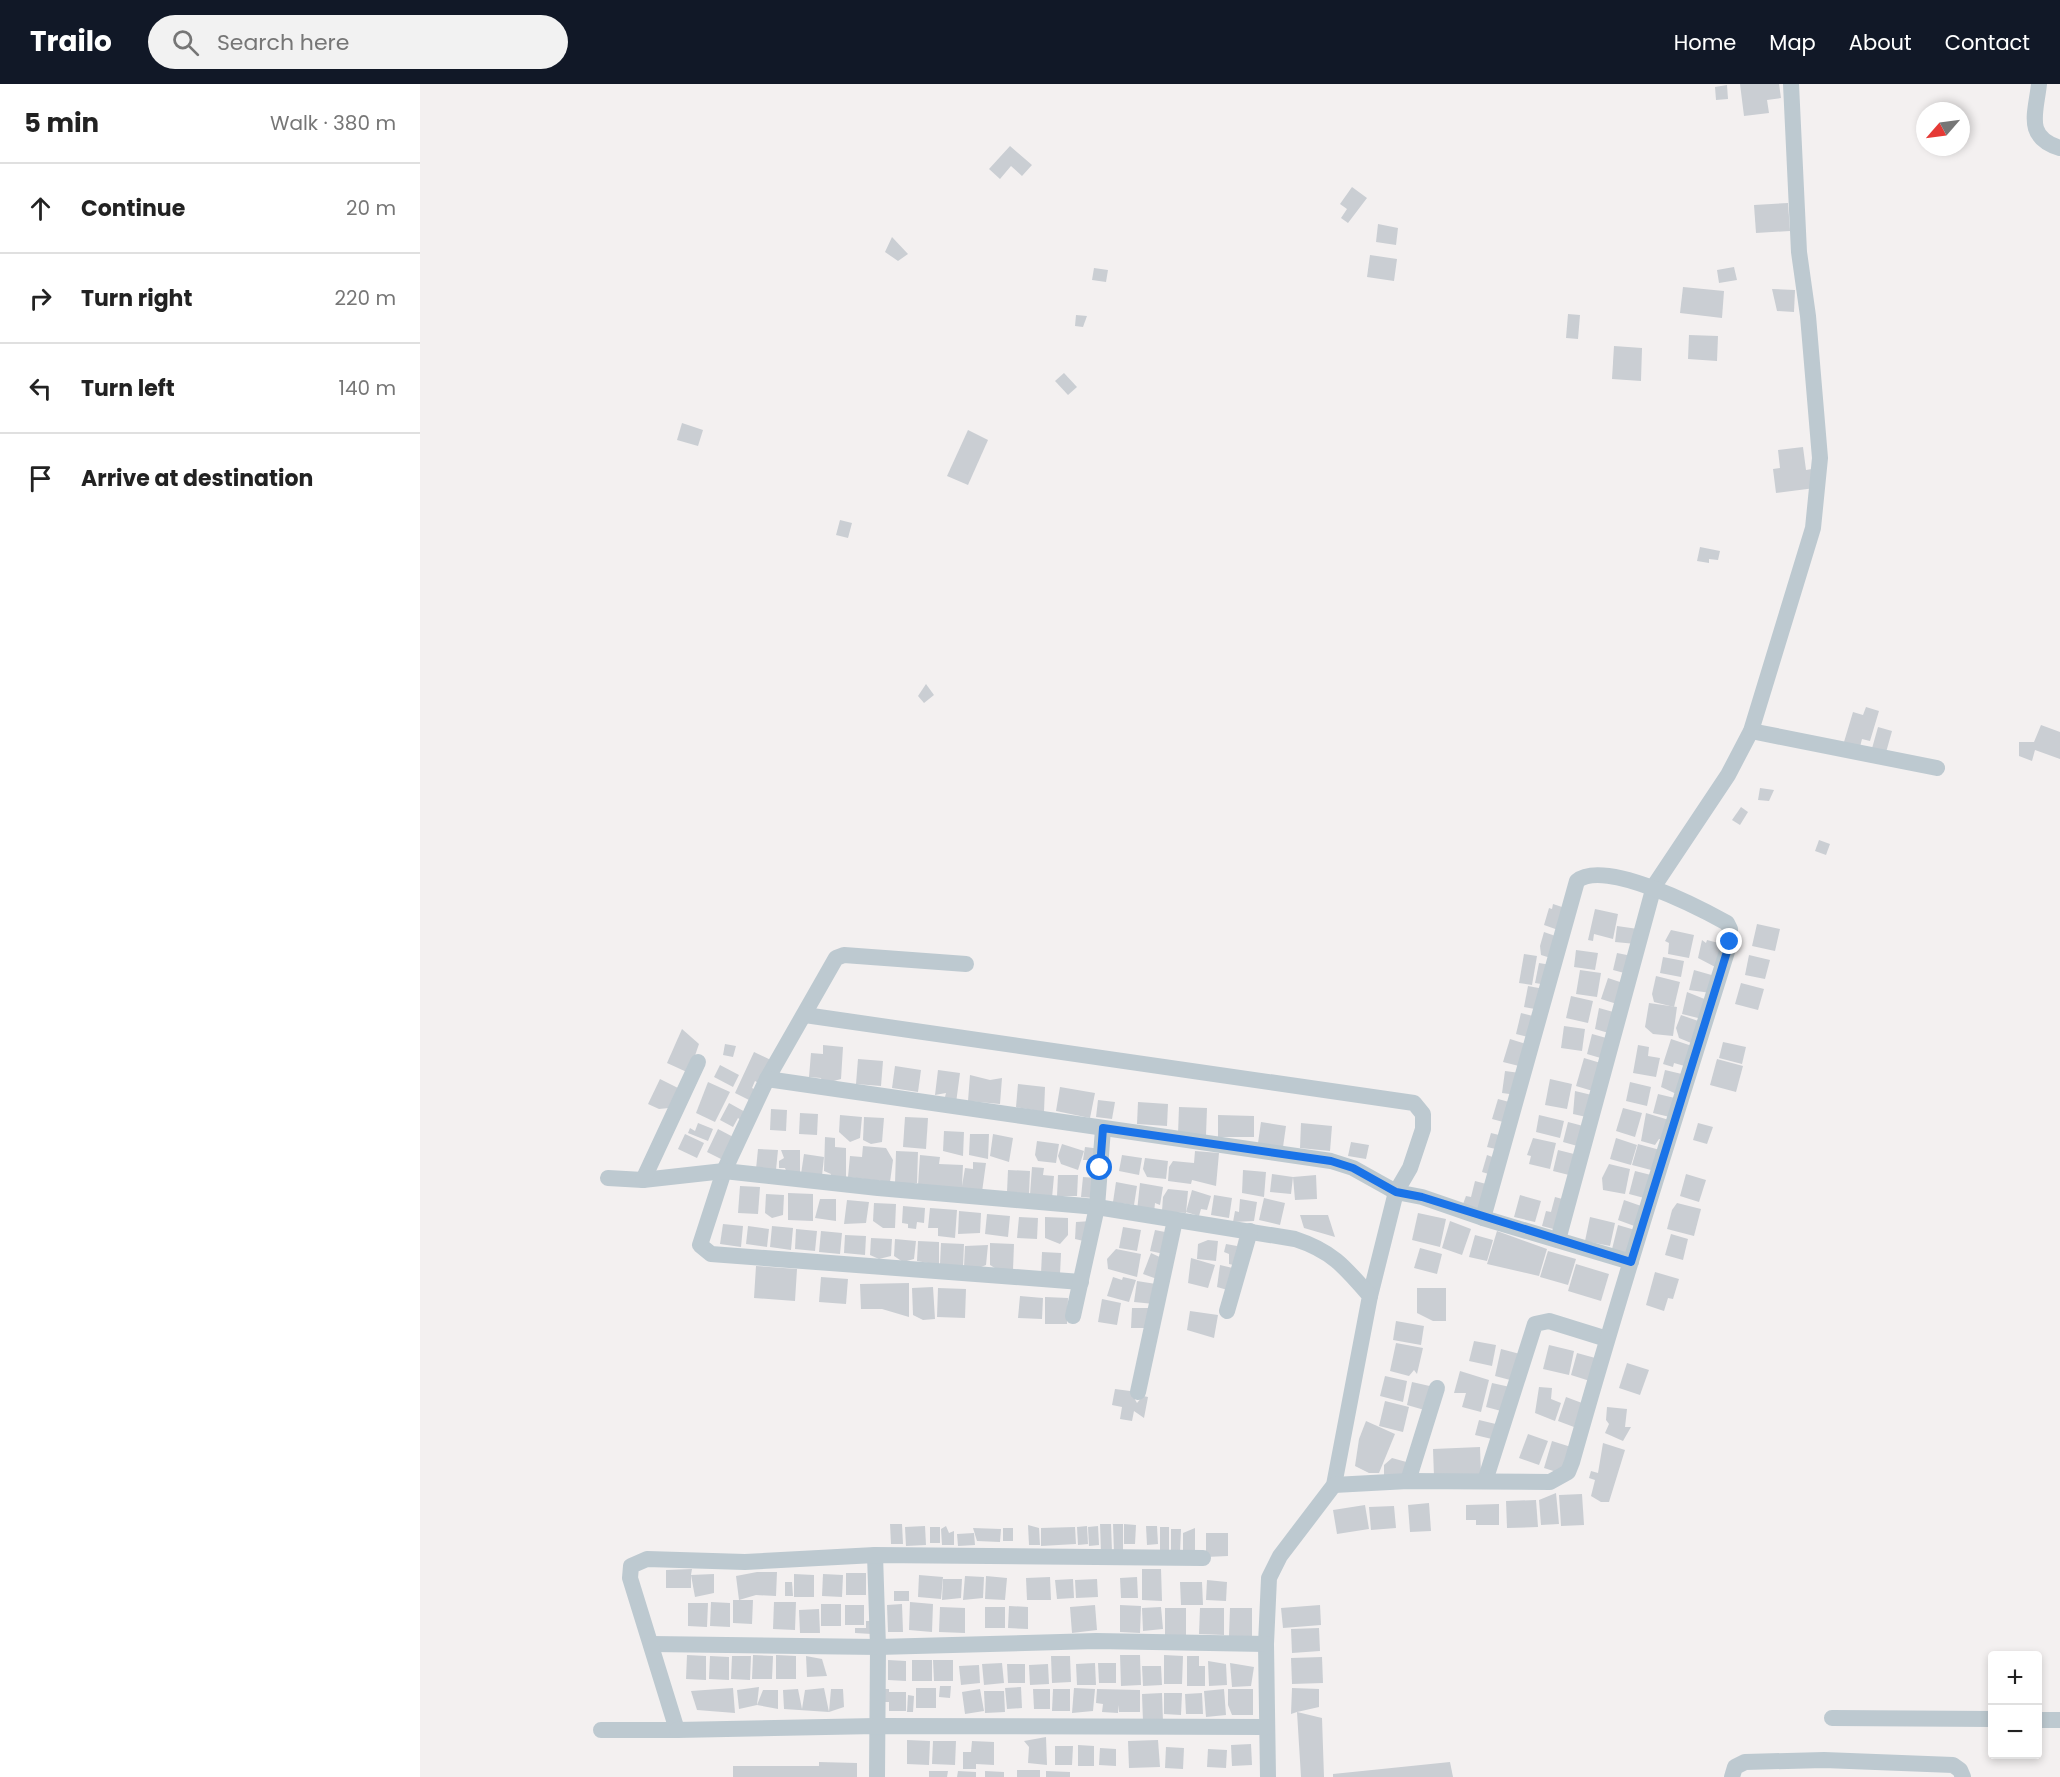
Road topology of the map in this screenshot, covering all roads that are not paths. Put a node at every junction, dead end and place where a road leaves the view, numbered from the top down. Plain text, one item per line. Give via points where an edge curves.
1 (1791, 84) edge
2 (2039, 84) edge
3 (2060, 148) edge
4 (1751, 731) junction
5 (1937, 768) dead end
6 (1654, 886) junction
7 (966, 964) dead end
8 (805, 1015) junction
9 (698, 1062) dead end
10 (766, 1079) junction
11 (1103, 1128) junction
12 (724, 1170) junction
13 (608, 1178) dead end
14 (643, 1180) junction
15 (1396, 1192) junction
16 (1097, 1207) junction
17 (1484, 1218) junction
18 (1175, 1220) junction
19 (1250, 1231) junction
20 (1558, 1240) junction
21 (1631, 1262) junction
22 (1081, 1282) junction
23 (1370, 1296) junction
24 (1227, 1311) dead end
25 (1073, 1316) dead end
26 (1607, 1339) junction
27 (1437, 1388) dead end
28 (1138, 1392) dead end
29 (1485, 1480) junction
30 (1408, 1481) junction
31 (1334, 1485) junction
32 (875, 1555) junction
33 (1203, 1558) dead end
34 (652, 1644) junction
35 (1266, 1644) junction
36 (878, 1647) junction
37 (1832, 1718) dead end
38 (1988, 1719) edge
39 (2042, 1719) edge
40 (2060, 1720) edge
41 (876, 1726) junction
42 (1267, 1727) junction
43 (601, 1730) dead end
44 (677, 1730) junction
45 (877, 1777) edge
46 (1268, 1777) edge
47 (1732, 1777) edge
48 (1964, 1777) edge

1 - 4 street via 1799,252 1820,458 1819,492 1813,528
2 - 3 street via 2035,128 2043,140
4 - 5 street
4 - 6 street via 1728,775
6 - 17 street via 1605,876 1586,876 1578,881
6 - 20 street
6 - 21 street via 1726,923 1731,935
7 - 8 street via 839,956
8 - 10 street
8 - 15 street via 1414,1103 1423,1114 1423,1129 1410,1168
9 - 14 street
10 - 11 street
10 - 12 street
11 - 15 street via 1331,1161 1353,1168
11 - 16 street
12 - 14 street
12 - 16 street
12 - 22 street via 699,1240 703,1250 711,1254
13 - 14 street
15 - 17 street
15 - 23 street
16 - 18 street
16 - 22 street
17 - 20 street
18 - 19 street
18 - 28 street
19 - 23 street via 1319,1247 1337,1259
19 - 24 street
20 - 21 street
21 - 26 street
22 - 25 street
23 - 31 street
26 - 29 street via 1568,1472 1550,1482
26 - 29 street via 1549,1321 1535,1324
27 - 30 street
29 - 30 street
30 - 31 street
31 - 35 street via 1275,1566 1267,1595
32 - 33 street
32 - 34 street via 745,1562 637,1561 630,1578
32 - 36 street
34 - 36 street
34 - 44 street
35 - 36 street via 1096,1641
35 - 42 street
36 - 41 street
37 - 38 street
39 - 40 street
41 - 42 street
41 - 44 street
41 - 45 street
42 - 46 street
43 - 44 street
47 - 48 street via 1735,1767 1745,1761 1824,1760 1953,1765

